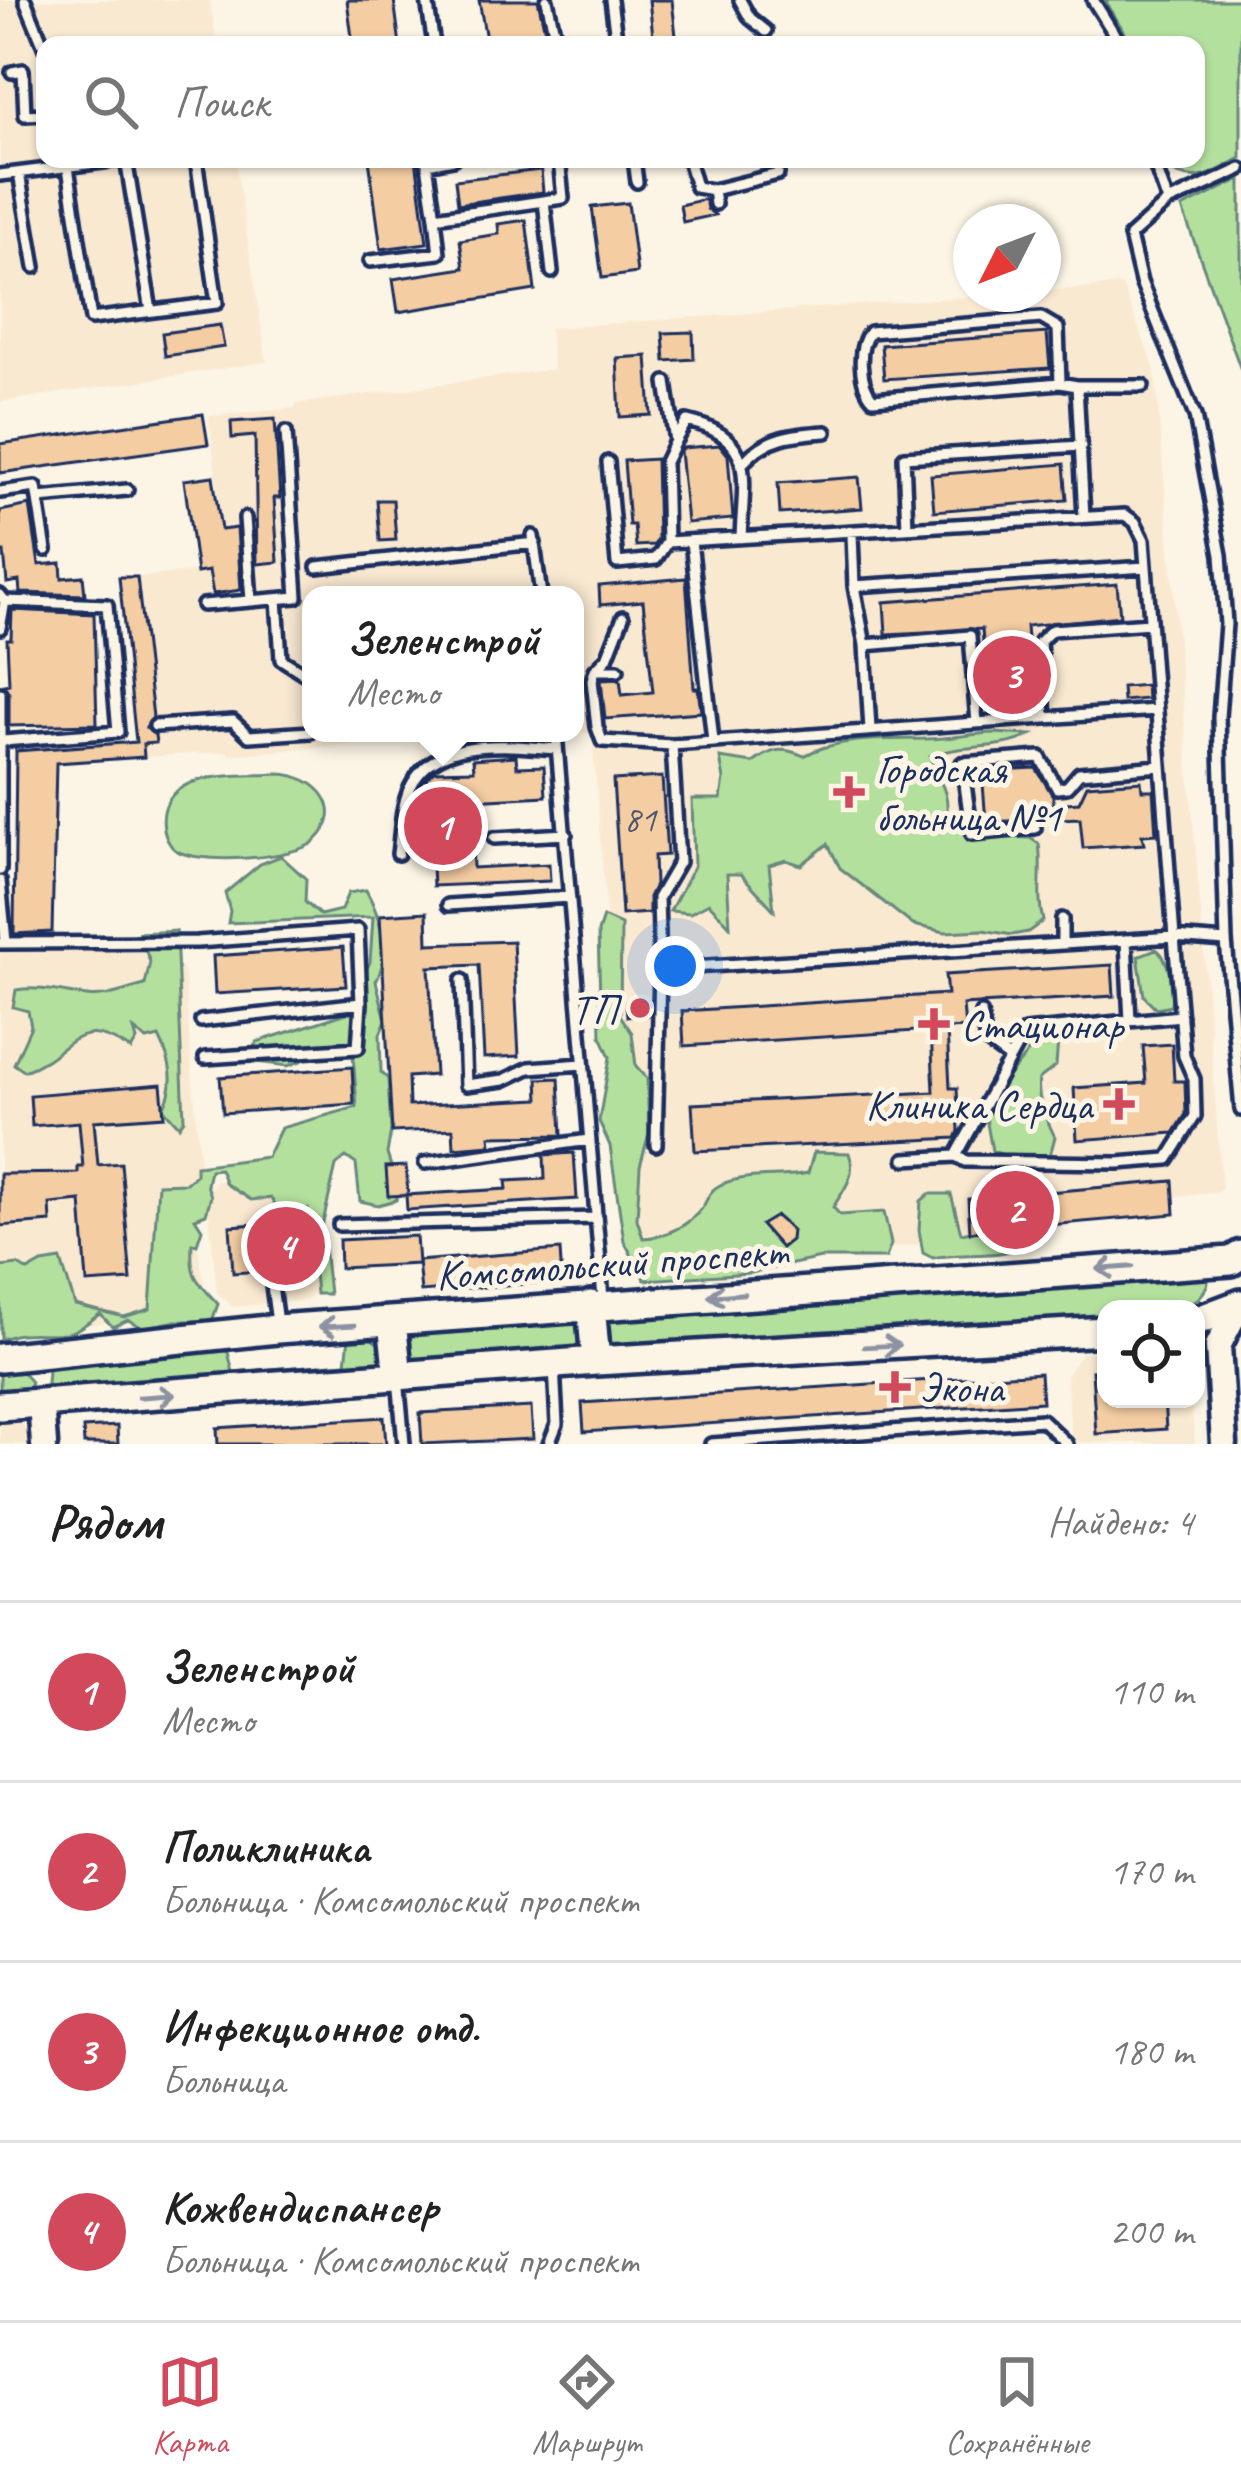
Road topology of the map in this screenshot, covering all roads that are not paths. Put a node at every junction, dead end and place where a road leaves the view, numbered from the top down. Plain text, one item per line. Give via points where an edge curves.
1 (25, 0) edge
2 (427, 0) edge
3 (547, 0) edge
4 (610, 0) edge
5 (740, 0) edge
6 (1093, 0) edge
7 (766, 31) dead end
8 (40, 36) edge
9 (433, 36) edge
10 (554, 36) edge
11 (616, 36) edge
12 (1115, 36) edge
13 (12, 72) dead end
14 (36, 114) edge
15 (60, 168) edge
16 (68, 168) edge
17 (127, 168) edge
18 (197, 168) edge
19 (428, 168) edge
20 (560, 168) edge
21 (635, 168) edge
22 (691, 168) edge
23 (1156, 168) edge
24 (1241, 169) edge
25 (19, 173) junction
26 (778, 174) dead end
27 (0, 175) edge
28 (637, 182) dead end
29 (713, 190) junction
30 (544, 201) junction
31 (1168, 202) junction
32 (715, 204) dead end
33 (434, 217) junction
34 (370, 261) dead end
35 (35, 267) dead end
36 (552, 272) dead end
37 (151, 311) junction
38 (666, 382) dead end
39 (1060, 382) junction
40 (1077, 386) junction
41 (1143, 386) dead end
42 (286, 432) dead end
43 (826, 432) dead end
44 (675, 441) junction
45 (1081, 446) junction
46 (608, 462) dead end
47 (744, 462) junction
48 (127, 490) dead end
49 (0, 492) edge
50 (39, 498) junction
51 (1084, 517) junction
52 (245, 518) dead end
53 (907, 528) junction
54 (853, 534) junction
55 (741, 538) junction
56 (691, 541) junction
57 (667, 542) junction
58 (46, 550) dead end
59 (316, 566) dead end
60 (1146, 567) junction
61 (540, 586) edge
62 (854, 586) junction
63 (2, 598) edge
64 (277, 599) junction
65 (251, 600) junction
66 (203, 604) dead end
67 (623, 617) dead end
68 (1150, 623) junction
69 (0, 628) edge
70 (865, 645) junction
71 (595, 670) junction
72 (618, 670) dead end
73 (302, 672) edge
74 (0, 693) edge
75 (1156, 710) junction
76 (1045, 718) junction
77 (977, 723) junction
78 (155, 726) dead end
79 (870, 730) junction
80 (302, 733) edge
81 (3, 741) edge
82 (713, 741) junction
83 (557, 742) edge
84 (672, 745) junction
85 (557, 749) junction
86 (1160, 766) junction
87 (1036, 828) dead end
88 (566, 834) junction
89 (494, 838) dead end
90 (398, 854) dead end
91 (0, 869) edge
92 (0, 880) edge
93 (569, 897) junction
94 (448, 905) dead end
95 (1062, 919) dead end
96 (1174, 937) junction
97 (1126, 940) junction
98 (1226, 941) junction
99 (3, 942) edge
100 (1062, 943) junction
101 (661, 969) junction
102 (462, 980) dead end
103 (361, 1003) junction
104 (981, 1013) dead end
105 (1180, 1016) junction
106 (201, 1021) dead end
107 (1130, 1021) junction
108 (205, 1058) dead end
109 (1010, 1058) junction
110 (584, 1064) junction
111 (1241, 1110) edge
112 (589, 1140) junction
113 (656, 1145) dead end
114 (956, 1156) junction
115 (905, 1159) dead end
116 (425, 1163) dead end
117 (596, 1218) junction
118 (339, 1225) dead end
119 (1236, 1258) edge
120 (271, 1278) dead end
121 (1240, 1304) edge
122 (597, 1305) junction
123 (1205, 1318) edge
124 (392, 1322) junction
125 (277, 1328) junction
126 (1097, 1332) edge
127 (35, 1352) junction
128 (0, 1358) edge
129 (596, 1361) junction
130 (554, 1366) junction
131 (398, 1376) junction
132 (40, 1403) junction
133 (0, 1406) edge
134 (44, 1444) edge
135 (404, 1444) edge
136 (549, 1444) edge
137 (711, 1444) edge
138 (1067, 1444) edge
139 (1224, 1444) edge

1 - 8 lane
2 - 9 lane
3 - 10 lane
4 - 11 lane
5 - 7 lane
6 - 12 lane
13 - 14 lane via 23,70 25,115
15 - 25 lane
16 - 37 lane via 92,319
17 - 37 lane
18 - 37 lane via 217,303
19 - 33 lane
20 - 30 lane via 562,199
21 - 28 lane
22 - 29 lane via 696,187
23 - 31 lane
24 - 31 lane
25 - 27 lane
25 - 35 lane
26 - 29 lane
29 - 32 lane
30 - 33 lane
30 - 36 lane
31 - 98 lane via 1130,236 1195,416 1221,555
33 - 34 lane via 439,253
38 - 44 lane
39 - 39 lane via 873,400 862,344 870,332 1041,318 1058,328
39 - 40 lane
40 - 41 lane
40 - 45 lane
42 - 64 lane via 297,597
43 - 47 lane via 789,434
44 - 47 lane via 687,421 705,425 731,440
44 - 57 lane via 665,461
45 - 51 lane
45 - 53 lane via 904,458
46 - 57 lane via 617,563 656,559
47 - 55 lane
48 - 50 lane
49 - 50 lane via 36,487
50 - 58 lane
51 - 53 lane
51 - 60 lane via 1125,514 1135,522
52 - 65 lane
53 - 54 lane
54 - 55 lane
54 - 62 lane
55 - 56 lane
56 - 57 lane
56 - 82 lane
59 - 61 lane via 534,540
60 - 62 lane
60 - 68 lane
62 - 70 lane
63 - 69 lane
63 - 81 lane via 107,604 118,732
64 - 65 lane
64 - 73 lane via 281,659
65 - 66 lane
67 - 71 lane
68 - 75 lane
68 - 76 lane via 1052,630 1040,641
70 - 77 lane via 970,636
70 - 79 lane
71 - 72 lane
71 - 84 lane via 602,741
74 - 81 lane
75 - 76 lane
75 - 86 lane
76 - 77 lane
77 - 79 lane
78 - 80 lane via 233,721 249,736
79 - 82 lane
81 - 91 lane
82 - 84 lane
83 - 85 lane
84 - 101 lane via 679,862 658,898
85 - 88 lane
85 - 90 lane via 477,746 433,759 408,791
86 - 87 lane via 1079,773 1057,788 1040,757 962,763 972,834
86 - 96 lane
88 - 89 lane
88 - 93 lane
92 - 99 lane
93 - 94 lane
93 - 110 lane
95 - 100 lane
96 - 97 lane
96 - 98 lane
96 - 105 lane
97 - 100 lane
97 - 107 lane
98 - 111 lane
99 - 103 lane via 197,942 358,930
100 - 101 lane
101 - 113 lane
102 - 110 lane via 466,1085
103 - 106 lane
103 - 108 lane via 358,1048
104 - 109 lane via 986,1040
105 - 107 lane
105 - 114 lane via 1195,1116 1168,1159
107 - 109 lane via 1030,1029
109 - 114 lane
110 - 112 lane
112 - 116 lane
112 - 117 lane
114 - 115 lane
117 - 118 lane
117 - 122 lane
119 - 121 main road, Комсомольский проспект via 1226,1282
119 -> 122 main road, Комсомольский проспект
120 - 125 lane
121 - 123 main road
121 - 139 main road via 1218,1346
122 - 124 main road, Комсомольский проспект
122 - 129 main road
124 -> 125 main road, Комсомольский проспект
124 - 131 main road
125 - 127 main road, Комсомольский проспект
129 -> 126 main road
127 - 128 main road, Комсомольский проспект
127 - 132 main road
129 - 130 main road
130 - 131 main road
130 - 136 lane via 557,1424
132 -> 131 main road
131 - 135 lane
132 - 133 main road
132 - 134 main road
137 - 138 lane via 1042,1420

